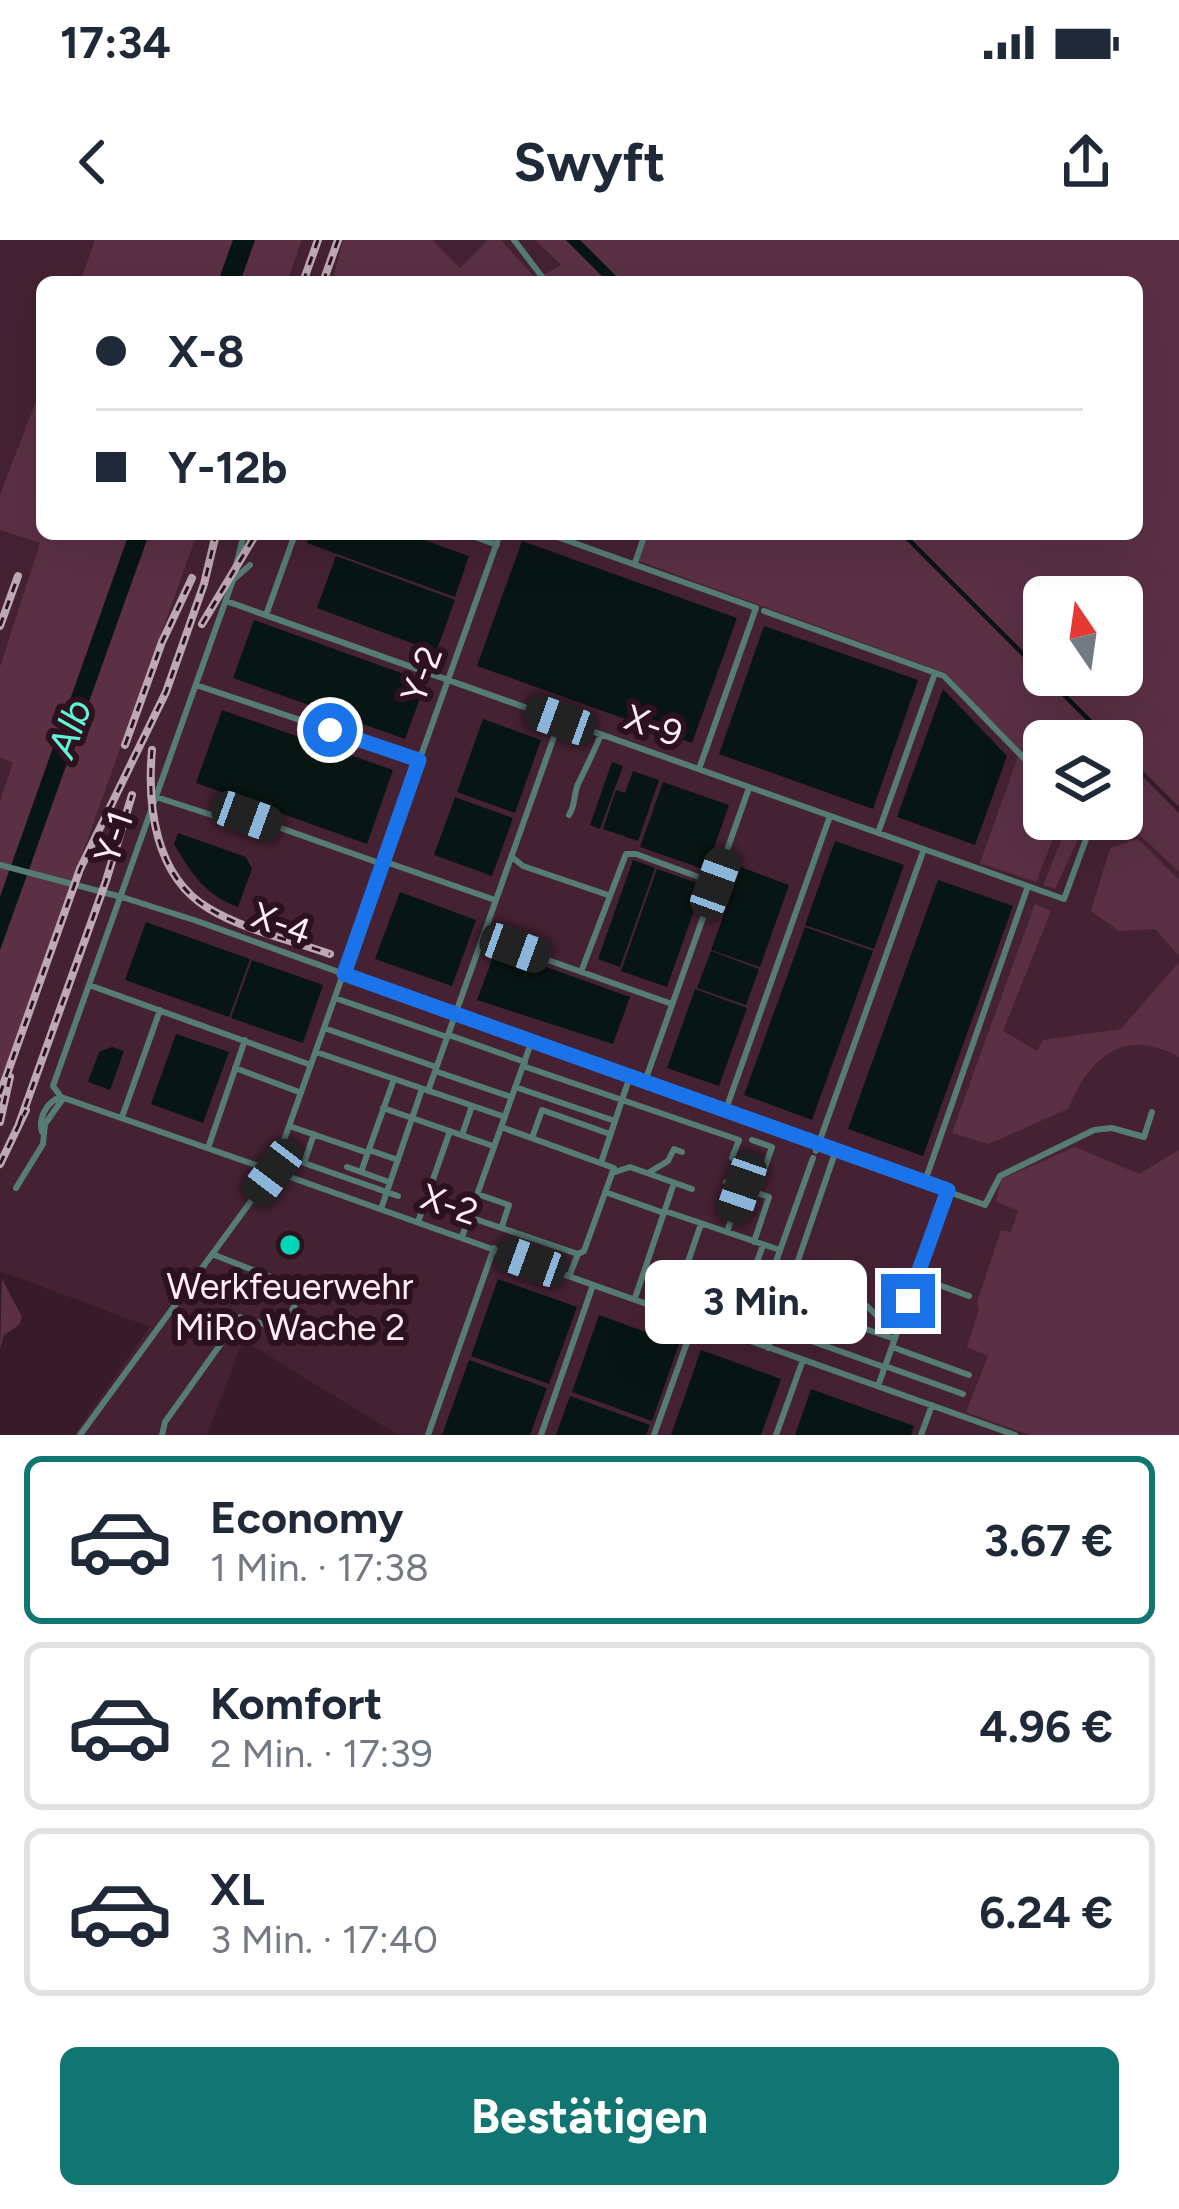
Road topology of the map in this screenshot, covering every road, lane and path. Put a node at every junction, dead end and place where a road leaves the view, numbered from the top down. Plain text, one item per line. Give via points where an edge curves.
1 (514, 240) edge
2 (541, 276) edge
3 (243, 540) edge
4 (293, 540) edge
5 (484, 540) edge
6 (498, 540) edge
7 (567, 540) edge
8 (643, 540) edge
9 (496, 544) junction
10 (635, 563) junction
11 (250, 565) dead end
12 (233, 580) junction
13 (226, 601) junction
14 (760, 609) junction
15 (266, 615) junction
16 (934, 673) junction
17 (448, 680) junction
18 (196, 685) junction
19 (560, 720) junction
20 (601, 734) junction
21 (1023, 757) edge
22 (419, 760) junction
23 (699, 769) junction
24 (749, 788) junction
25 (156, 796) junction
26 (569, 815) dead end
27 (830, 816) junction
28 (878, 833) junction
29 (1086, 840) edge
30 (924, 849) junction
31 (511, 856) junction
32 (383, 862) junction
33 (0, 865) edge
34 (715, 883) junction
35 (1028, 886) junction
36 (608, 895) junction
37 (495, 900) junction
38 (482, 936) junction
39 (581, 972) junction
40 (344, 974) junction
41 (89, 985) junction
42 (335, 998) junction
43 (672, 1004) junction
44 (160, 1010) junction
45 (454, 1015) junction
46 (324, 1028) junction
47 (447, 1036) junction
48 (245, 1040) junction
49 (531, 1042) junction
50 (316, 1052) junction
51 (311, 1064) junction
52 (524, 1064) junction
53 (236, 1068) junction
54 (436, 1069) junction
55 (629, 1078) junction
56 (394, 1079) junction
57 (644, 1084) junction
58 (515, 1088) junction
59 (425, 1090) junction
60 (301, 1093) junction
61 (60, 1095) junction
62 (512, 1098) junction
63 (622, 1100) junction
64 (472, 1106) junction
65 (383, 1108) junction
66 (724, 1112) junction
67 (1152, 1112) dead end
68 (122, 1117) junction
69 (412, 1118) junction
70 (615, 1121) junction
71 (503, 1122) junction
72 (289, 1126) junction
73 (450, 1131) junction
74 (314, 1134) junction
75 (610, 1134) junction
76 (461, 1135) junction
77 (532, 1138) junction
78 (752, 1140) dead end
79 (494, 1146) junction
80 (208, 1148) junction
81 (354, 1148) junction
82 (836, 1151) junction
83 (368, 1152) junction
84 (682, 1152) dead end
85 (816, 1152) junction
86 (398, 1160) junction
87 (601, 1163) junction
88 (347, 1167) junction
89 (764, 1169) junction
90 (613, 1170) junction
91 (273, 1172) junction
92 (361, 1172) junction
93 (648, 1173) junction
94 (343, 1177) junction
95 (925, 1181) junction
96 (390, 1182) junction
97 (726, 1182) dead end
98 (674, 1183) junction
99 (16, 1188) dead end
100 (742, 1188) junction
101 (692, 1189) dead end
102 (948, 1190) junction
103 (386, 1192) junction
104 (605, 1192) junction
105 (756, 1192) junction
106 (477, 1194) junction
107 (398, 1196) dead end
108 (425, 1202) junction
109 (381, 1209) junction
110 (664, 1212) junction
111 (469, 1216) junction
112 (418, 1222) junction
113 (701, 1224) junction
114 (502, 1226) junction
115 (727, 1232) junction
116 (462, 1237) junction
117 (759, 1243) junction
118 (494, 1249) junction
119 (780, 1250) junction
120 (578, 1253) junction
121 (212, 1254) junction
122 (687, 1264) junction
123 (711, 1272) junction
124 (569, 1276) junction
125 (917, 1277) junction
126 (791, 1280) junction
127 (593, 1284) junction
128 (749, 1285) junction
129 (765, 1293) junction
130 (677, 1295) junction
131 (969, 1296) dead end
132 (840, 1298) junction
133 (635, 1299) junction
134 (671, 1312) junction
135 (833, 1318) junction
136 (694, 1321) junction
137 (900, 1325) junction
138 (775, 1328) junction
139 (748, 1340) junction
140 (894, 1343) junction
141 (822, 1345) junction
142 (768, 1348) junction
143 (802, 1360) junction
144 (885, 1367) junction
145 (969, 1375) dead end
146 (878, 1386) junction
147 (963, 1394) dead end
148 (932, 1405) junction
149 (428, 1432) edge
150 (80, 1435) edge
151 (162, 1435) edge
152 (541, 1435) edge
153 (655, 1435) edge
154 (776, 1435) edge
155 (921, 1435) edge
156 (1015, 1435) edge

1 - 2 street
3 - 12 street, Y-1
4 - 15 street
5 - 9 street
6 - 9 street, Y-2
7 - 10 street
8 - 10 street
9 - 17 street, Y-2
10 - 14 street
11 - 12 street
12 - 13 street, Y-1
13 - 15 street, X-9
13 - 18 street, Y-1
14 - 16 street
14 - 23 street
15 - 17 street, X-9
16 - 21 street
16 - 28 street
17 - 19 street, X-9
17 - 22 street, Y-2
18 - 22 street
18 - 25 street, Y-1
19 - 20 street, X-9
19 - 31 street
20 - 23 street, X-9
20 - 26 street
22 - 32 street, Y-2
23 - 24 street, X-9
24 - 27 street, X-9
24 - 34 street
25 - 32 street via 224,819 242,814
25 - 41 street, Y-1
27 - 28 street, X-9
27 - 66 street
28 - 30 street, X-9
29 - 35 street, X-9 via 1064,899
30 - 35 street, X-9
30 - 85 street
31 - 36 street
31 - 37 street
32 - 37 street
32 - 40 street, Y-2
33 - 40 street, X-4 via 125,898
34 - 36 street via 629,853
34 - 43 street
35 - 95 street
36 - 39 street
37 - 38 street
38 - 39 street
38 - 45 street
39 - 43 street
40 - 42 street, Y-2
40 - 45 street, X-4
41 - 44 street
41 - 61 street, Y-1
42 - 46 street, Y-2
42 - 47 street
43 - 57 street
44 - 48 street
44 - 68 street
45 - 47 street
45 - 49 street, X-4
46 - 50 street, Y-2
46 - 54 street
47 - 52 street
47 - 54 street
48 - 51 street
48 - 53 street
49 - 52 street
49 - 55 street, X-4
50 - 51 street, Y-2
50 - 56 street
51 - 60 street, Y-2
52 - 58 street
52 - 63 street
53 - 60 street
53 - 80 street
54 - 59 street
54 - 62 street
55 - 57 street, X-4
55 - 63 street
56 - 59 street
56 - 65 street
57 - 66 street, X-4
58 - 62 street
58 - 70 street
59 - 64 street
59 - 69 street
60 - 72 street, Y-2
61 - 68 street, X-2
61 - 99 street, Y-1 via 44,1144
62 - 71 street
63 - 70 street
63 - 89 street via 739,1140 732,1157
64 - 71 street
64 - 76 street
65 - 69 street
65 - 83 street
66 - 85 street, X-4
67 - 102 street via 1144,1137 1103,1128 1000,1175 985,1205
68 - 80 street, X-2
69 - 73 street
69 - 86 street
70 - 75 street
71 - 77 street
71 - 79 street
72 - 74 street
72 - 91 street, Y-2
73 - 76 street
73 - 108 street
74 - 81 street
74 - 94 street via 304,1163
75 - 77 street via 542,1110
75 - 87 street
76 - 79 street
77 - 87 street
78 - 89 street via 772,1147
79 - 106 street
80 - 91 street, X-2
81 - 83 street
81 - 88 street
82 - 85 street, X-4
82 - 95 street, X-4
82 - 126 street
83 - 86 street
83 - 92 street
84 - 93 street via 674,1149
85 - 119 street
86 - 96 street
87 - 90 street
88 - 92 street
88 - 94 street
89 - 105 street
90 - 93 street
90 - 104 street
91 - 109 street, X-2
91 - 121 street
92 - 96 street
93 - 98 street
94 - 103 street
95 - 102 street, X-4
96 - 103 street
97 - 100 street
98 - 101 street
98 - 110 street
100 - 105 street
100 - 115 street
102 - 125 street
103 - 107 street
103 - 109 street
104 - 110 street
104 - 120 street
105 - 117 street via 769,1197
106 - 111 street
106 - 114 street via 509,1205
108 - 111 street
108 - 112 street
109 - 112 street, X-2
110 - 113 street
110 - 133 street
111 - 114 street
111 - 116 street
112 - 116 street, X-2
113 - 115 street
113 - 122 street
114 - 120 street
115 - 117 street
116 - 118 street, X-2
117 - 119 street
117 - 128 street
118 - 124 street, X-2
118 - 149 street
119 - 129 street
120 - 124 street
121 - 150 street
121 - 151 street via 302,1289 283,1330 240,1317
122 - 123 street
122 - 130 street
123 - 128 street
123 - 130 street via 700,1303
124 - 127 street, X-2
125 - 131 street
125 - 137 street
126 - 132 street
126 - 138 street
127 - 133 street, X-2
127 - 152 street
128 - 129 street
129 - 139 street
130 - 134 street
132 - 135 street
132 - 137 street
133 - 134 street, X-2
134 - 136 street, X-2
135 - 140 street
135 - 141 street
136 - 139 street, X-2
136 - 153 street
137 - 140 street
138 - 141 street
138 - 142 street
139 - 142 street, X-2
140 - 144 street
140 - 145 street
141 - 144 street
142 - 143 street, X-2
143 - 146 street, X-2
143 - 154 street
144 - 146 street
144 - 147 street
146 - 148 street, X-2
148 - 155 street
148 - 156 street, X-2

